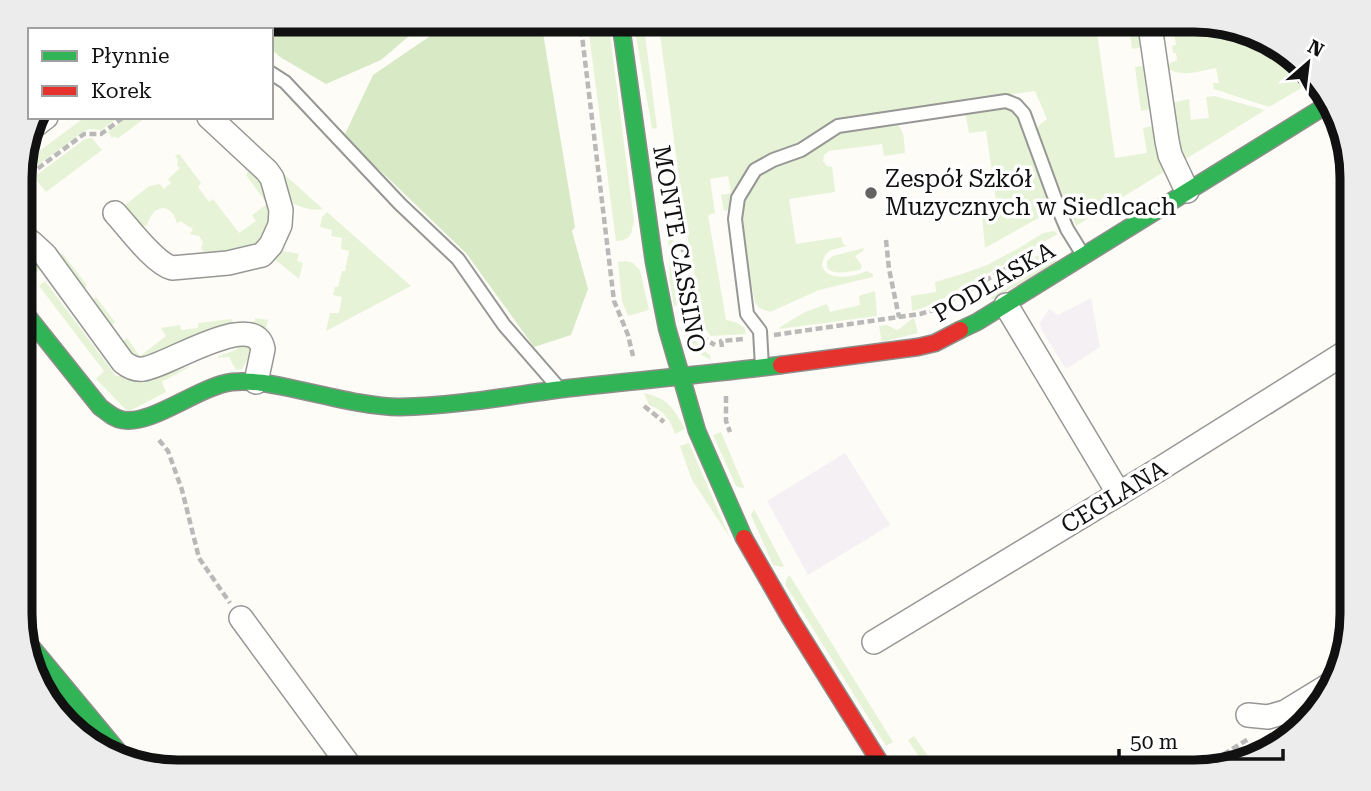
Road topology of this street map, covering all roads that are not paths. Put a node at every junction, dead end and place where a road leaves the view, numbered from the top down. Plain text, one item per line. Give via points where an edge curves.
1 (622, 32) edge
2 (1151, 32) edge
3 (273, 74) edge
4 (1321, 108) edge
5 (211, 119) edge
6 (1187, 191) junction
7 (115, 213) dead end
8 (32, 243) edge
9 (1083, 256) junction
10 (1006, 305) junction
11 (32, 323) edge
12 (1339, 356) edge
13 (762, 367) junction
14 (680, 377) junction
15 (256, 382) junction
16 (560, 389) junction
17 (1119, 494) junction
18 (241, 618) road end
19 (874, 642) dead end
20 (47, 678) edge
21 (1316, 693) edge
22 (1248, 715) dead end
23 (109, 742) edge
24 (878, 759) edge
25 (345, 760) edge

1 - 14 street, MONTE CASSINO via 654,262
2 - 6 street via 1170,155
3 - 16 lane via 458,259 504,325
4 - 6 street, PODLASKA
5 - 7 street via 272,178 281,210 280,225 262,255 167,267
6 - 9 street, PODLASKA
8 - 15 street via 129,366 143,369 215,340 249,334 258,338 263,349
9 - 10 street, PODLASKA
9 - 13 lane via 1064,222 1017,105 1006,101 838,126 755,170 738,198 735,219 747,314 760,331
10 - 13 street, PODLASKA via 935,343
10 - 17 street
11 - 15 street, PODLASKA via 100,407 116,420 142,419 213,387
12 - 17 street, CEGLANA
13 - 14 street, PODLASKA
14 - 16 street, PODLASKA
14 - 24 street, MONTE CASSINO via 697,431 746,542
15 - 16 street, PODLASKA via 397,407
17 - 19 street, CEGLANA
18 - 25 street
20 - 23 street
21 - 22 street via 1285,712 1268,717

